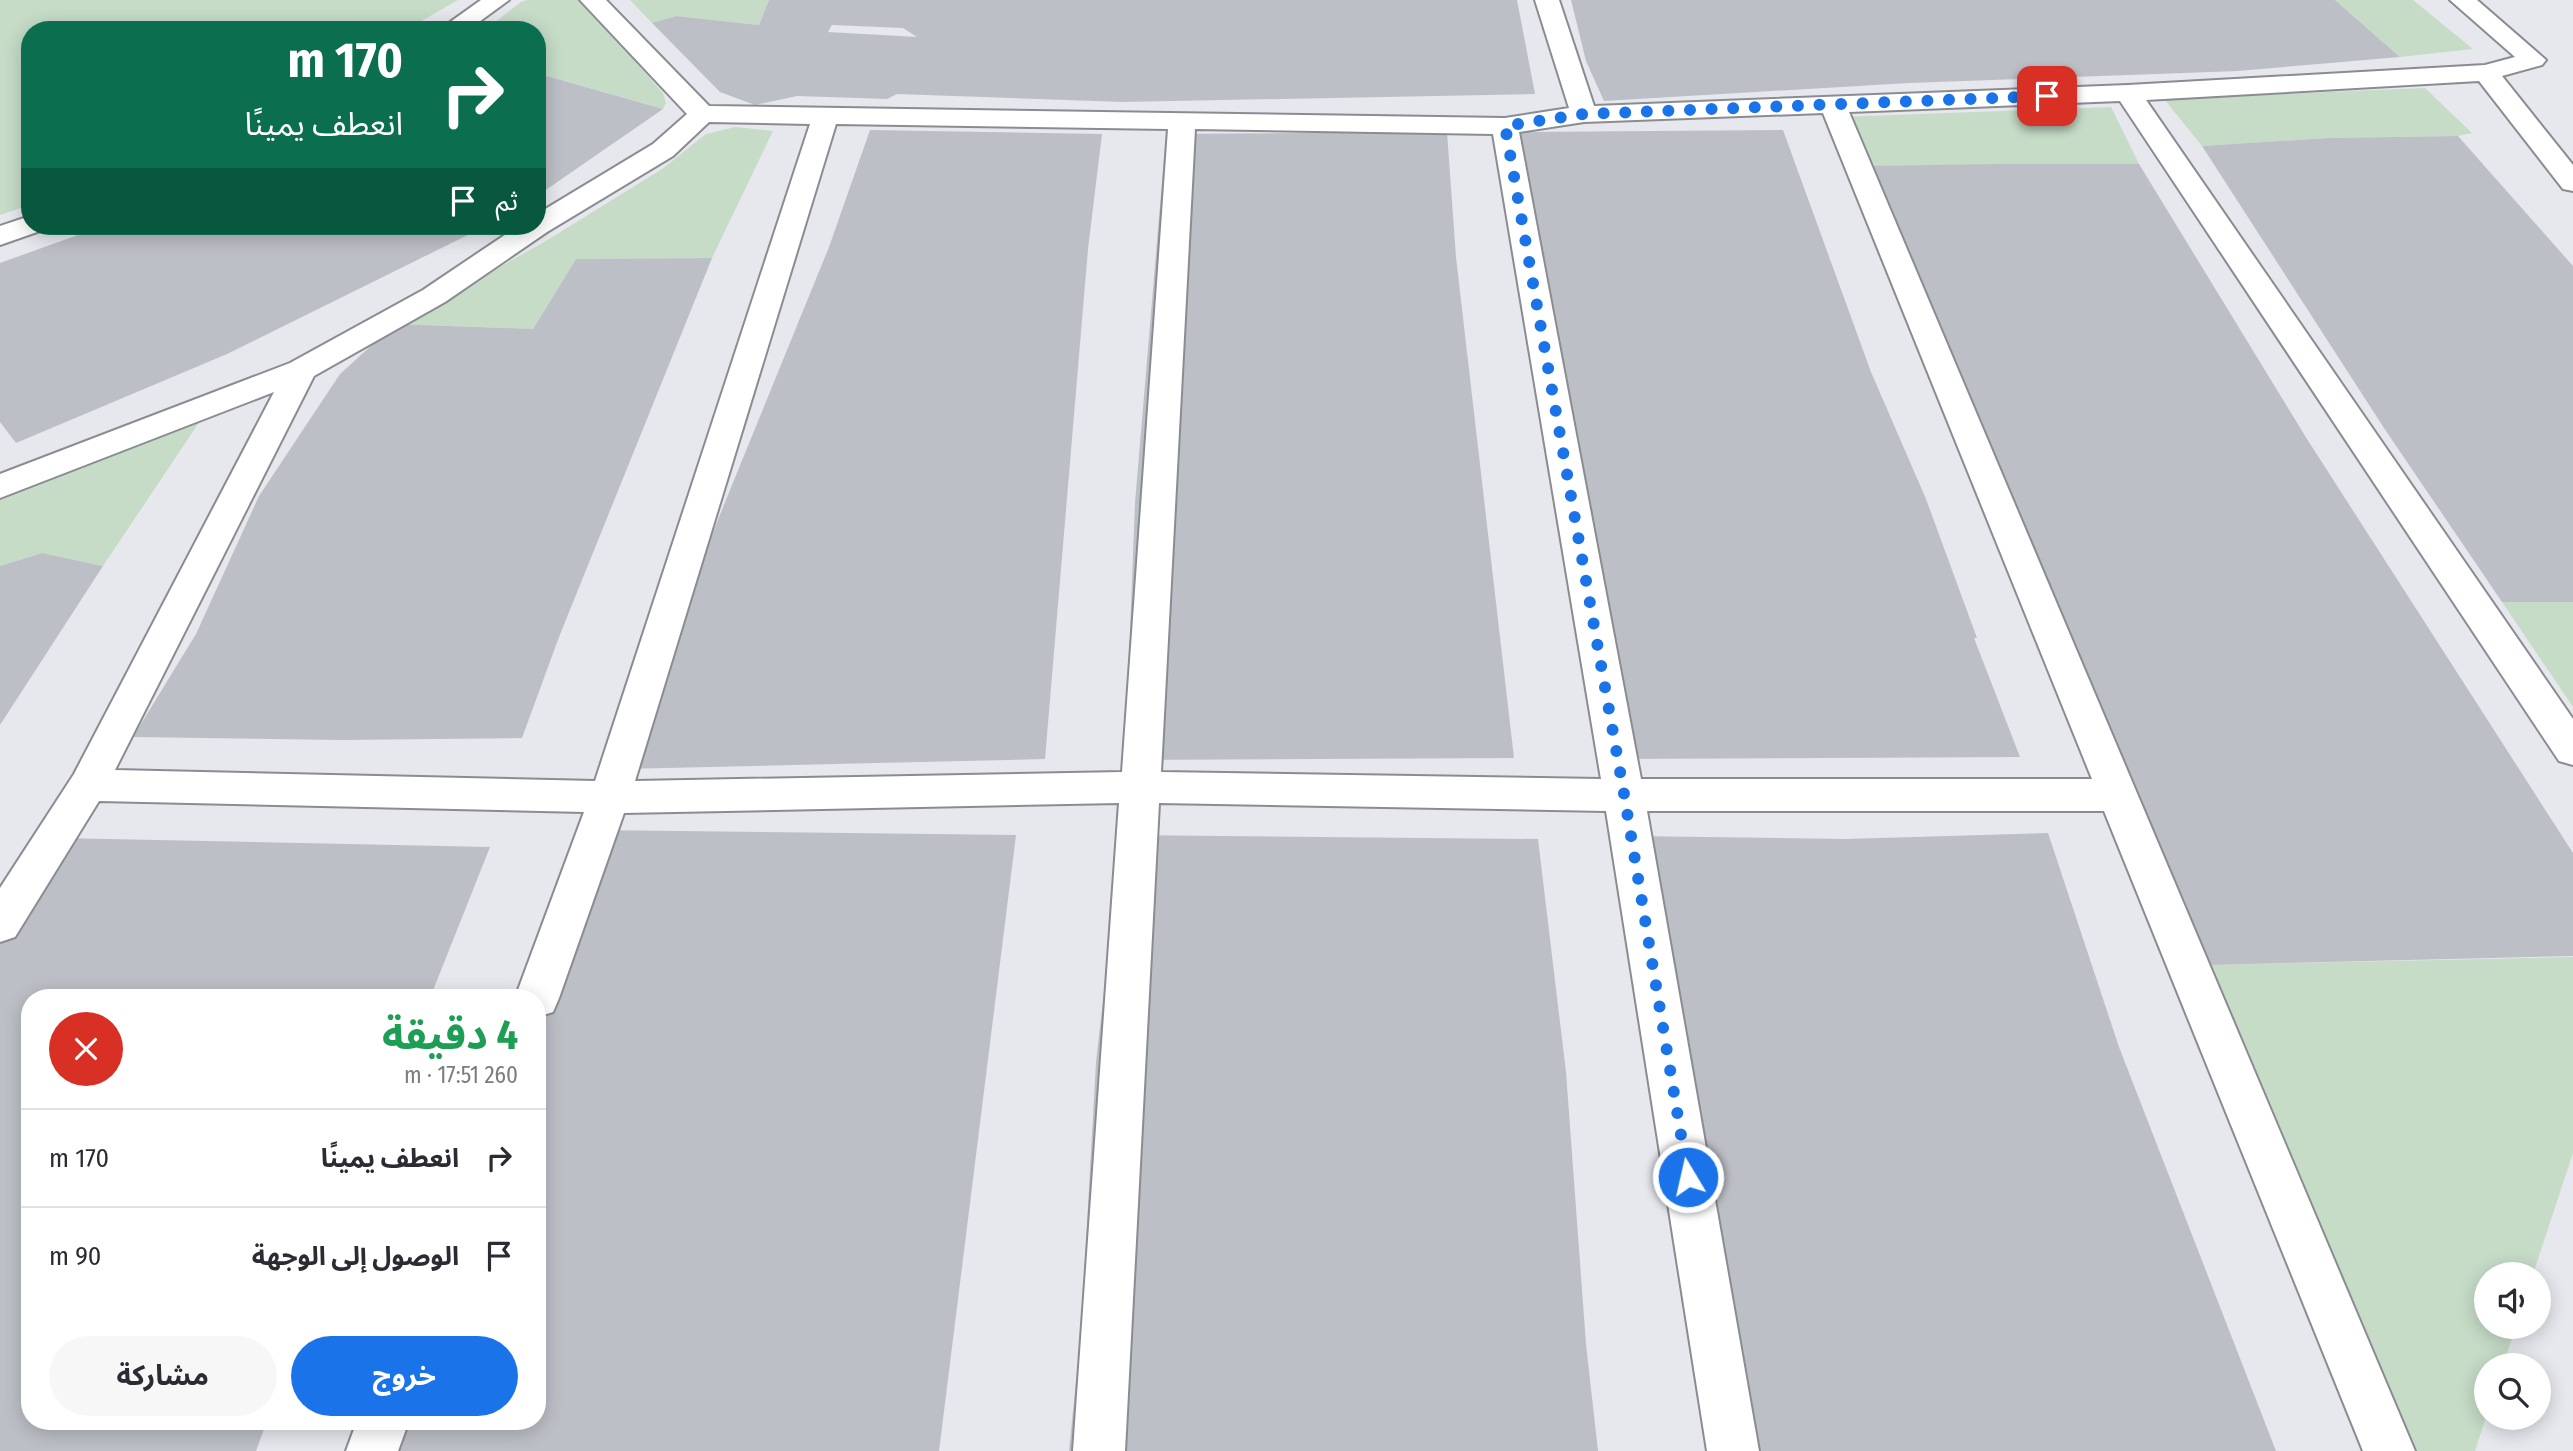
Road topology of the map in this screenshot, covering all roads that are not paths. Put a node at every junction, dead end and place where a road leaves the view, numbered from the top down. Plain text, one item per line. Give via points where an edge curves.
1 (497, 0) edge
2 (592, 0) edge
3 (1547, 0) edge
4 (2462, 0) edge
5 (465, 21) edge
6 (2486, 73) junction
7 (2127, 93) junction
8 (1833, 105) junction
9 (702, 114) junction
10 (1584, 114) junction
11 (826, 115) junction
12 (1181, 120) junction
13 (1505, 126) junction
14 (2573, 183) edge
15 (546, 221) edge
16 (21, 228) edge
17 (524, 235) edge
18 (0, 236) edge
19 (301, 370) junction
20 (0, 487) edge
21 (2573, 750) edge
22 (88, 785) junction
23 (1141, 787) junction
24 (1624, 794) junction
25 (2119, 795) junction
26 (610, 797) junction
27 (0, 924) edge
28 (540, 989) edge
29 (380, 1430) edge
30 (372, 1451) edge
31 (1099, 1451) edge
32 (1733, 1451) edge
33 (2389, 1451) edge

1 - 5 street
2 - 9 street
3 - 10 street
4 - 6 street via 2533,60
6 - 7 street
6 - 14 street
7 - 8 street
7 - 21 street
8 - 10 street
8 - 25 street
9 - 11 street
9 - 15 street via 663,150
10 - 13 street
11 - 12 street
11 - 26 street
12 - 13 street
12 - 23 street
13 - 24 street
16 - 18 street
17 - 19 street via 434,296
19 - 20 street
19 - 22 street
22 - 26 street
22 - 27 street
23 - 24 street
23 - 26 street
23 - 31 street
24 - 25 street
24 - 32 street
25 - 33 street
26 - 28 street
29 - 30 street

